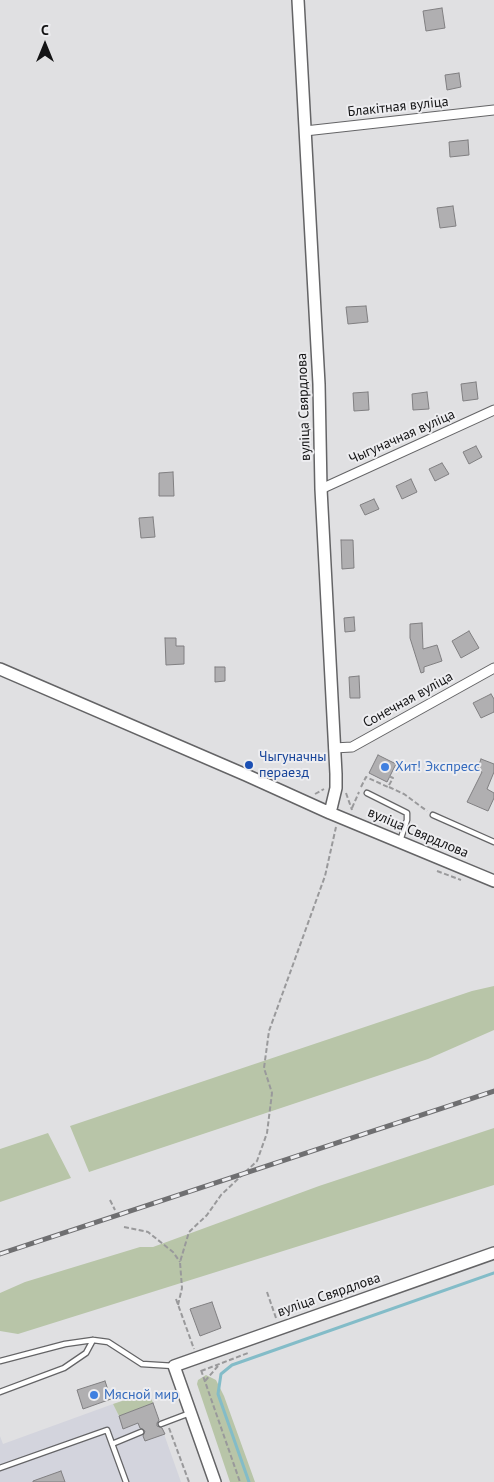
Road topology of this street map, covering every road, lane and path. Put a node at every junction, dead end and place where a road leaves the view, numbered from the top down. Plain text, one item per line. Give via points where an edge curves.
1 (298, 0) edge
2 (494, 110) edge
3 (306, 131) junction
4 (494, 410) edge
5 (322, 489) junction
6 (494, 668) edge
7 (0, 669) edge
8 (334, 748) junction
9 (388, 787) dead end
10 (367, 793) dead end
11 (330, 813) junction
12 (433, 815) joint
13 (336, 826) dead end
14 (400, 841) junction
15 (494, 842) edge
16 (437, 870) dead end
17 (445, 874) dead end
18 (494, 881) edge
19 (110, 1200) dead end
20 (115, 1210) dead end
21 (124, 1227) dead end
22 (494, 1253) edge
23 (180, 1262) junction
24 (267, 1292) dead end
25 (176, 1299) dead end
26 (178, 1305) junction
27 (280, 1328) junction
28 (93, 1340) junction
29 (197, 1358) junction
30 (0, 1361) edge
31 (219, 1364) dead end
32 (174, 1366) junction
33 (205, 1381) junction
34 (0, 1392) edge
35 (191, 1413) junction
36 (167, 1422) junction
37 (161, 1424) dead end
38 (141, 1432) dead end
39 (112, 1444) junction
40 (0, 1468) edge
41 (126, 1482) edge
42 (189, 1482) edge
43 (215, 1482) edge
44 (240, 1482) edge

1 - 3 street, вуліца Свярдлова
2 - 3 street, Блакітная вуліца
3 - 5 street, вуліца Свярдлова
4 - 5 street, Чыгуначная вуліца
5 - 8 street, вуліца Свярдлова
6 - 8 street, Сонечная вуліца via 352,747
7 - 11 street, вуліца Свярдлова
8 - 11 street, вуліца Свярдлова via 336,788
9 - 12 path via 404,794
10 - 14 lane via 407,813
11 - 14 street, вуліца Свярдлова
12 - 15 lane
13 - 23 path via 325,876 269,1031 264,1068 272,1094 266,1133 257,1161 189,1232
14 - 18 street, вуліца Свярдлова
16 - 17 path
19 - 20 path
21 - 23 path via 148,1232 173,1252
22 - 27 street, вуліца Свярдлова
23 - 26 path via 182,1288
24 - 27 path
25 - 26 path
26 - 29 path
27 - 29 street, вуліца Свярдлова
28 - 30 lane
28 - 32 lane via 108,1342 142,1364
28 - 34 lane via 86,1353 64,1368
29 - 32 street, вуліца Свярдлова
29 - 33 path
31 - 33 path
32 - 35 street
33 - 44 path
35 - 36 lane
35 - 43 street
36 - 37 lane
36 - 42 path
38 - 39 lane
39 - 40 lane via 107,1430
39 - 41 lane

